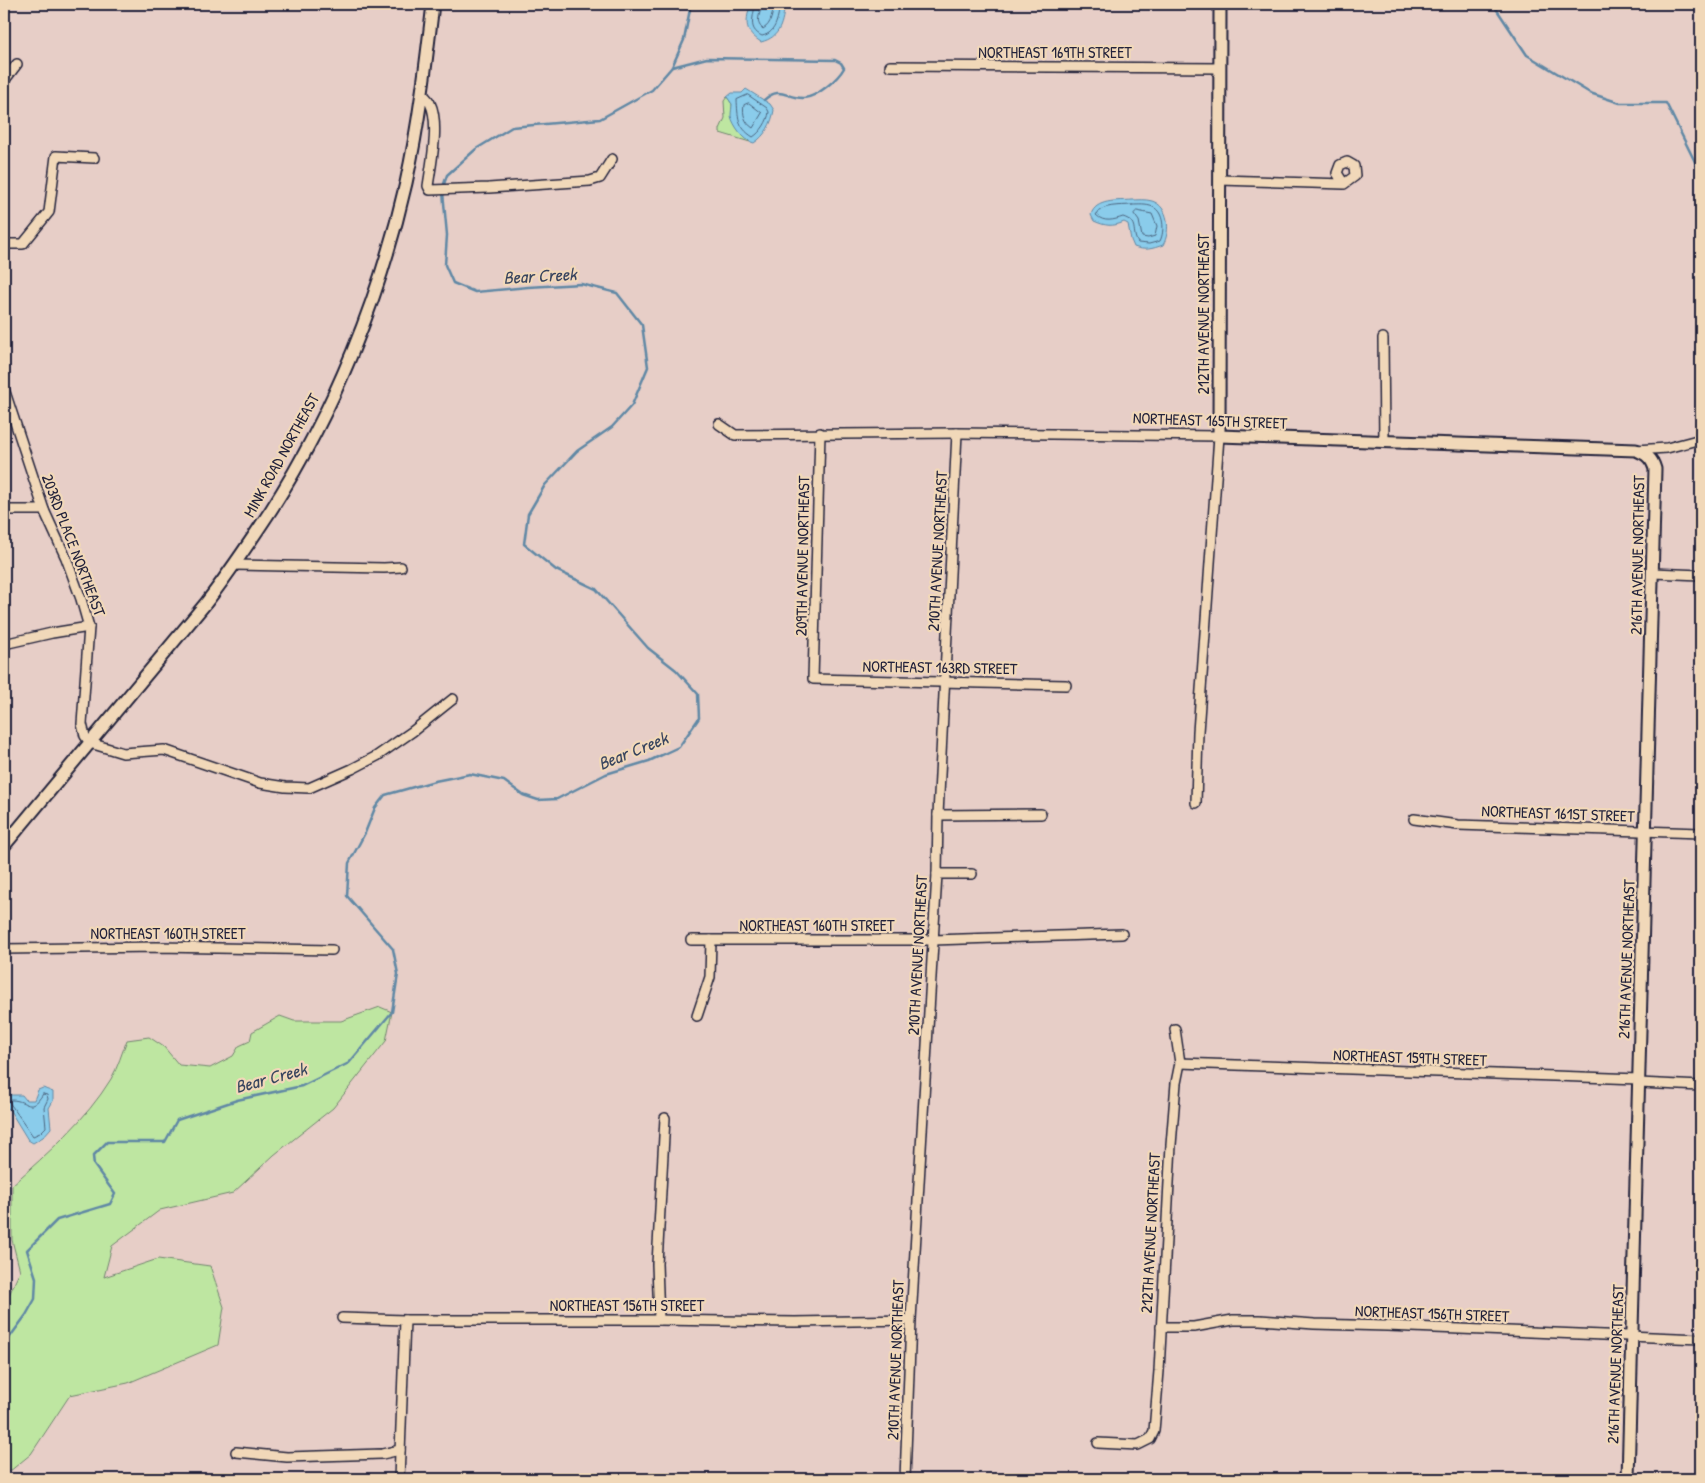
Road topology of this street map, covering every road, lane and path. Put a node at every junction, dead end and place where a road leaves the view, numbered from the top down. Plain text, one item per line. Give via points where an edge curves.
1 (433, 4) edge
2 (1220, 4) edge
3 (17, 64) dead end
4 (890, 66) dead end
5 (1220, 68) junction
6 (4, 82) edge
7 (423, 94) junction
8 (94, 158) dead end
9 (612, 159) dead end
10 (1220, 180) junction
11 (1344, 184) dead end
12 (4, 244) edge
13 (1383, 338) dead end
14 (4, 389) edge
15 (719, 424) dead end
16 (820, 433) junction
17 (957, 433) junction
18 (1219, 436) junction
19 (1701, 439) edge
20 (1384, 441) junction
21 (1636, 450) junction
22 (4, 510) edge
23 (44, 510) junction
24 (234, 565) junction
25 (401, 566) dead end
26 (1653, 573) junction
27 (1701, 575) edge
28 (90, 627) junction
29 (4, 644) edge
30 (814, 680) joint
31 (946, 682) junction
32 (1066, 685) dead end
33 (453, 698) dead end
34 (90, 743) junction
35 (1196, 804) dead end
36 (1041, 814) dead end
37 (938, 815) junction
38 (1414, 819) dead end
39 (1646, 831) junction
40 (1701, 833) edge
41 (4, 846) edge
42 (937, 874) junction
43 (972, 874) dead end
44 (1122, 934) dead end
45 (692, 940) dead end
46 (711, 940) junction
47 (932, 940) junction
48 (4, 949) edge
49 (332, 950) dead end
50 (697, 1016) dead end
51 (1175, 1029) dead end
52 (1180, 1063) junction
53 (1639, 1081) junction
54 (1701, 1086) edge
55 (665, 1118) dead end
56 (342, 1318) dead end
57 (405, 1320) junction
58 (659, 1320) junction
59 (911, 1320) junction
60 (1161, 1328) junction
61 (1632, 1336) junction
62 (1701, 1339) edge
63 (1098, 1443) dead end
64 (400, 1450) junction
65 (236, 1452) dead end
66 (399, 1479) edge
67 (905, 1479) edge
68 (1628, 1479) edge

1 - 7 street, MINK ROAD NORTHEAST
2 - 5 street, 212TH AVENUE NORTHEAST
3 - 6 street
4 - 5 street, NORTHEAST 169TH STREET
5 - 10 street, 212TH AVENUE NORTHEAST
7 - 9 street via 430,102 433,114 430,190 590,181 600,178
7 - 24 street, MINK ROAD NORTHEAST via 406,184 370,304 351,354 303,454
8 - 12 street via 56,156 49,212 23,244
10 - 11 street
10 - 18 street, 212TH AVENUE NORTHEAST
13 - 20 street
14 - 23 street, 203RD PLACE NORTHEAST
15 - 16 street, NORTHEAST 165TH STREET via 735,435
16 - 17 street, NORTHEAST 165TH STREET
16 - 30 street, 209TH AVENUE NORTHEAST
17 - 18 street, NORTHEAST 165TH STREET
17 - 31 street, 210TH AVENUE NORTHEAST
18 - 20 street, NORTHEAST 165TH STREET
18 - 35 street, 212TH AVENUE NORTHEAST
19 - 21 street, NORTHEAST 165TH STREET via 1667,448
20 - 21 street, NORTHEAST 165TH STREET
21 - 26 street, 216TH AVENUE NORTHEAST via 1648,456 1655,469
22 - 23 street
23 - 28 street, 203RD PLACE NORTHEAST via 66,558
24 - 25 street
24 - 34 street, MINK ROAD NORTHEAST
26 - 27 street
26 - 39 street, 216TH AVENUE NORTHEAST
28 - 29 street
28 - 34 street, 203RD PLACE NORTHEAST via 82,724
30 - 31 street, NORTHEAST 163RD STREET
31 - 32 street, NORTHEAST 163RD STREET
31 - 37 street, 210TH AVENUE NORTHEAST
33 - 34 street via 378,756 309,788 260,783 164,750 123,753
34 - 41 street, MINK ROAD NORTHEAST
36 - 37 street
37 - 42 street, 210TH AVENUE NORTHEAST
38 - 39 street, NORTHEAST 161ST STREET via 1458,825
39 - 40 street, NORTHEAST 161ST STREET
39 - 53 street, 216TH AVENUE NORTHEAST
42 - 43 street
42 - 47 street, 210TH AVENUE NORTHEAST
44 - 47 street, NORTHEAST 160TH STREET
45 - 46 street, NORTHEAST 160TH STREET
46 - 47 street, NORTHEAST 160TH STREET
46 - 50 street via 710,977
47 - 59 street, 210TH AVENUE NORTHEAST
48 - 49 street, NORTHEAST 160TH STREET
51 - 52 street, 212TH AVENUE NORTHEAST
52 - 53 street, NORTHEAST 159TH STREET
52 - 60 street, 212TH AVENUE NORTHEAST via 1171,1145
53 - 54 street, NORTHEAST 159TH STREET
53 - 61 street, 216TH AVENUE NORTHEAST
55 - 58 street via 658,1264
56 - 57 street, NORTHEAST 156TH STREET
57 - 58 street, NORTHEAST 156TH STREET
57 - 64 street
58 - 59 street, NORTHEAST 156TH STREET
59 - 67 street, 210TH AVENUE NORTHEAST
60 - 61 street, NORTHEAST 156TH STREET via 1194,1328 1233,1320 1260,1320
60 - 63 street, 212TH AVENUE NORTHEAST via 1154,1430 1150,1439 1138,1444
61 - 62 street, NORTHEAST 156TH STREET
61 - 68 street, 216TH AVENUE NORTHEAST
64 - 65 street via 382,1454 287,1457
64 - 66 street

